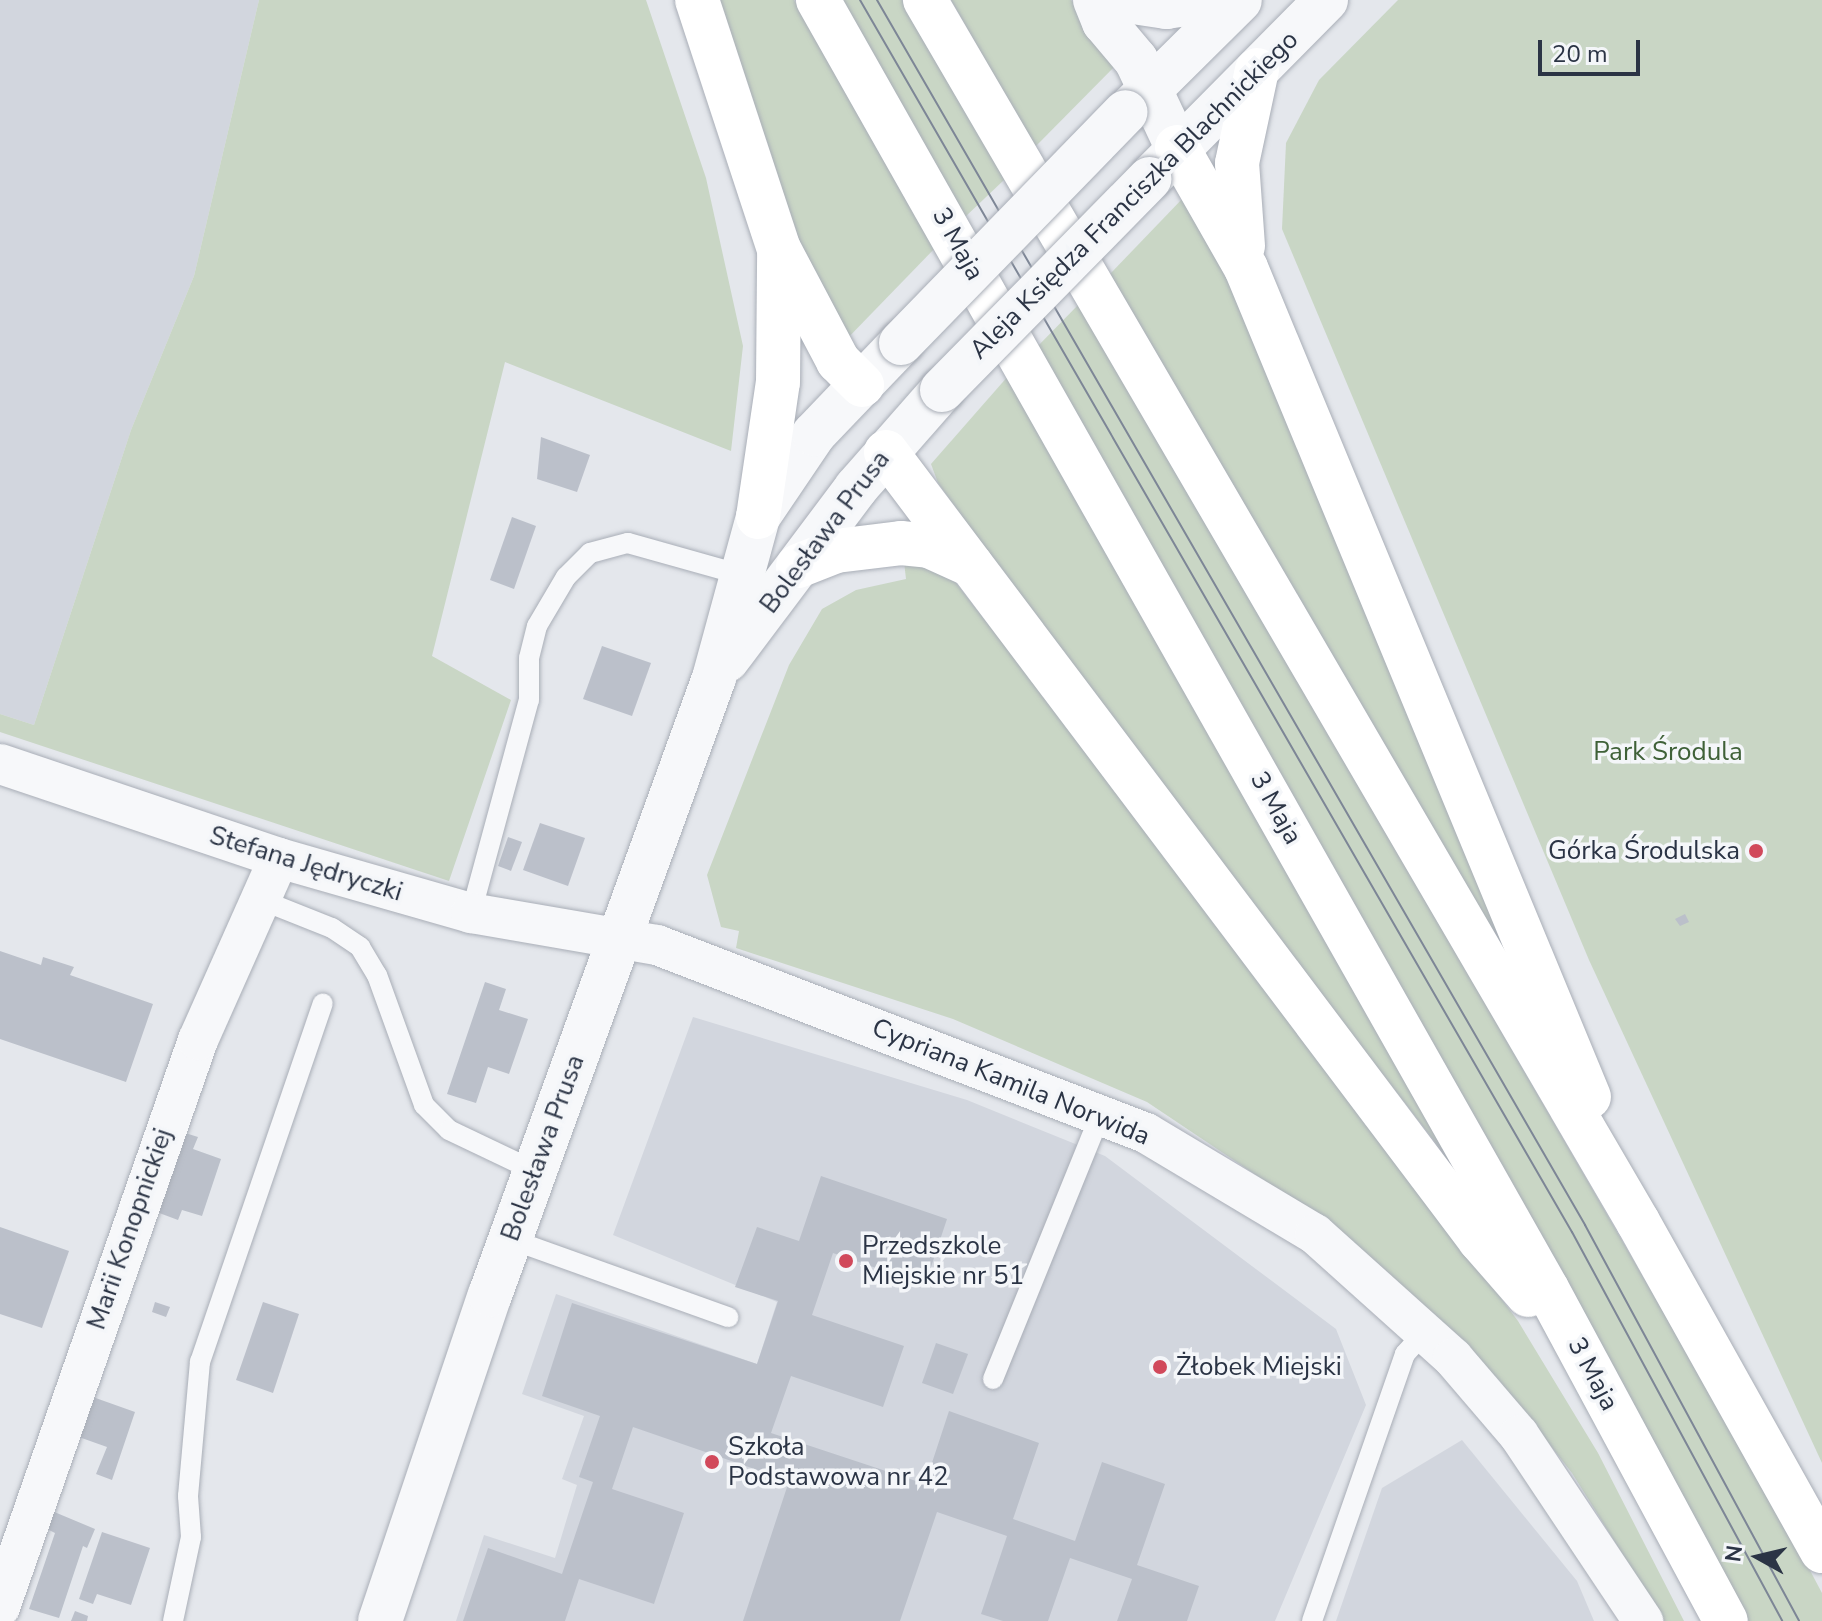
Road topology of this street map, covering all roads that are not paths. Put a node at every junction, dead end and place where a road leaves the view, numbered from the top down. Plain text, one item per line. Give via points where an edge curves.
1 (697, 0) edge
2 (818, 0) edge
3 (925, 0) edge
4 (1095, 0) edge
5 (1120, 0) edge
6 (1213, 0) edge
7 (1240, 0) edge
8 (1326, 0) edge
9 (1257, 70) junction
10 (1139, 101) junction
11 (1177, 147) junction
12 (779, 249) junction
13 (1246, 268) junction
14 (862, 385) junction
15 (942, 390) joint
16 (886, 452) junction
17 (758, 517) junction
18 (971, 565) junction
19 (798, 566) junction
20 (742, 575) junction
21 (714, 678) junction
22 (0, 764) edge
23 (279, 858) junction
24 (264, 901) junction
25 (471, 913) junction
26 (619, 937) junction
27 (323, 1003) dead end
28 (1100, 1115) junction
29 (535, 1171) junction
30 (1638, 1222) junction
31 (510, 1239) junction
32 (728, 1317) dead end
33 (1425, 1332) junction
34 (1587, 1363) junction
35 (993, 1379) dead end
36 (1822, 1551) edge
37 (0, 1607) edge
38 (173, 1621) edge
39 (380, 1621) edge
40 (1312, 1621) edge
41 (1643, 1621) edge
42 (1726, 1621) edge

1 - 12 main road
2 - 34 main road, 3 Maja
3 - 30 main road
4 - 10 street
5 - 6 street via 1166,7
7 - 10 street
8 - 9 street, Aleja Księdza Franciszka Blachnickiego
9 - 11 street, Aleja Księdza Franciszka Blachnickiego
9 - 13 main road via 1237,163
10 - 11 street
10 - 14 street, Bolesława Prusa, bridge
11 - 13 main road
11 - 15 street, Aleja Księdza Franciszka Blachnickiego, bridge
12 - 14 main road via 838,361
12 - 17 main road via 778,382
13 - 30 main road via 1540,969
14 - 16 street
14 - 17 street, Bolesława Prusa via 814,434
15 - 16 street, Bolesława Prusa
16 - 18 main road
16 - 19 street, Bolesława Prusa
17 - 20 street, Bolesława Prusa
18 - 19 main road via 929,546 901,543 836,551
18 - 34 main road via 1480,1240
19 - 21 street, Bolesława Prusa
20 - 21 street, Bolesława Prusa
20 - 25 lane via 628,543 590,553 566,577 537,626 529,658 529,700
21 - 26 street, Bolesława Prusa
22 - 23 street, Stefana Jędryczki
23 - 24 street, Marii Konopnickiej
23 - 25 street, Stefana Jędryczki
24 - 29 lane via 332,928 360,947 377,975 424,1105 449,1130
24 - 37 street, Marii Konopnickiej via 187,1069
25 - 26 street, Stefana Jędryczki
26 - 28 street, Cypriana Kamila Norwida via 717,966
26 - 29 street, Bolesława Prusa
27 - 38 lane via 200,1362 188,1496 191,1537
28 - 33 street, Cypriana Kamila Norwida via 1146,1133 1315,1234
28 - 35 lane
29 - 31 street, Bolesława Prusa
30 - 36 main road
31 - 32 lane
31 - 39 street, Bolesława Prusa
33 - 40 lane via 1405,1354
33 - 41 street, Cypriana Kamila Norwida via 1519,1435
34 - 42 main road, 3 Maja

